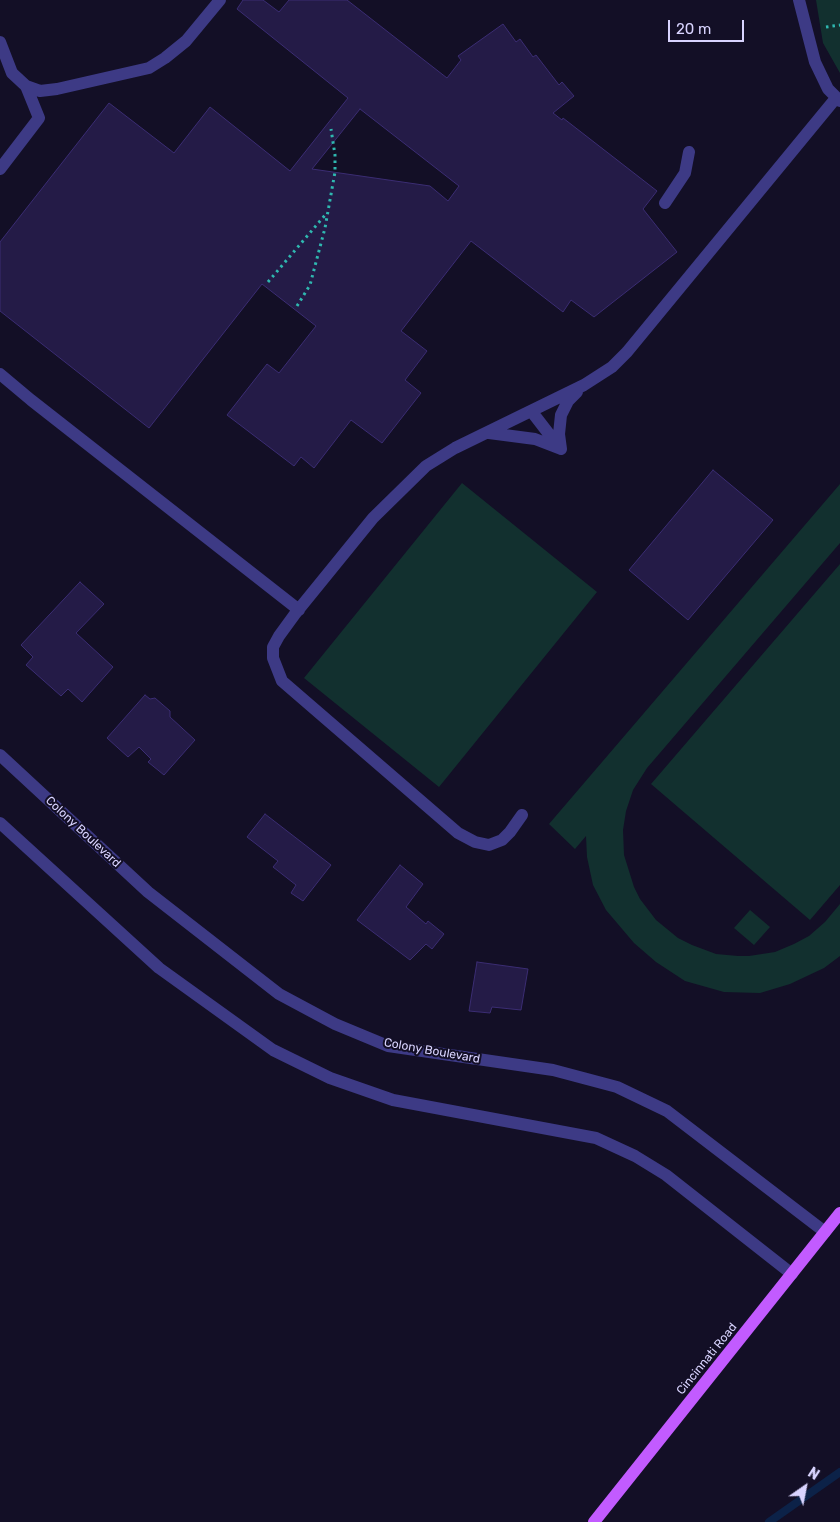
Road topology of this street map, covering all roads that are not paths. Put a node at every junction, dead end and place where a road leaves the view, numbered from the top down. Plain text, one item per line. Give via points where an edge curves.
1 (220, 0) edge
2 (799, 0) edge
3 (0, 42) edge
4 (26, 86) junction
5 (838, 100) edge
6 (690, 152) dead end
7 (0, 169) edge
8 (665, 203) dead end
9 (0, 374) edge
10 (584, 385) junction
11 (532, 412) junction
12 (489, 433) junction
13 (561, 449) junction
14 (299, 610) junction
15 (0, 755) edge
16 (522, 815) dead end
17 (0, 823) edge
18 (840, 1213) edge
19 (825, 1232) junction
20 (792, 1274) junction
21 (594, 1522) edge

1 - 4 street via 186,41 149,68 40,91
2 - 5 street via 815,62 828,89
3 - 4 street via 12,73
4 - 7 street via 39,118
5 - 10 street via 627,352 612,368
6 - 8 street via 685,173
9 - 14 street
10 - 11 street
10 - 13 street via 568,401 561,415
11 - 12 street
11 - 13 street
12 - 13 street via 535,439
12 - 14 street via 426,466 373,518
14 - 16 street via 274,647 273,658 282,681 458,833 489,845 502,840
15 - 19 street, Colony Boulevard via 148,892 279,994 335,1024 388,1046 553,1070 617,1087 667,1111
17 - 20 street via 159,968 273,1050 330,1078 393,1100 596,1138 666,1174
18 - 19 main road, Cincinnati Road
19 - 20 main road, Cincinnati Road
20 - 21 main road, Cincinnati Road

